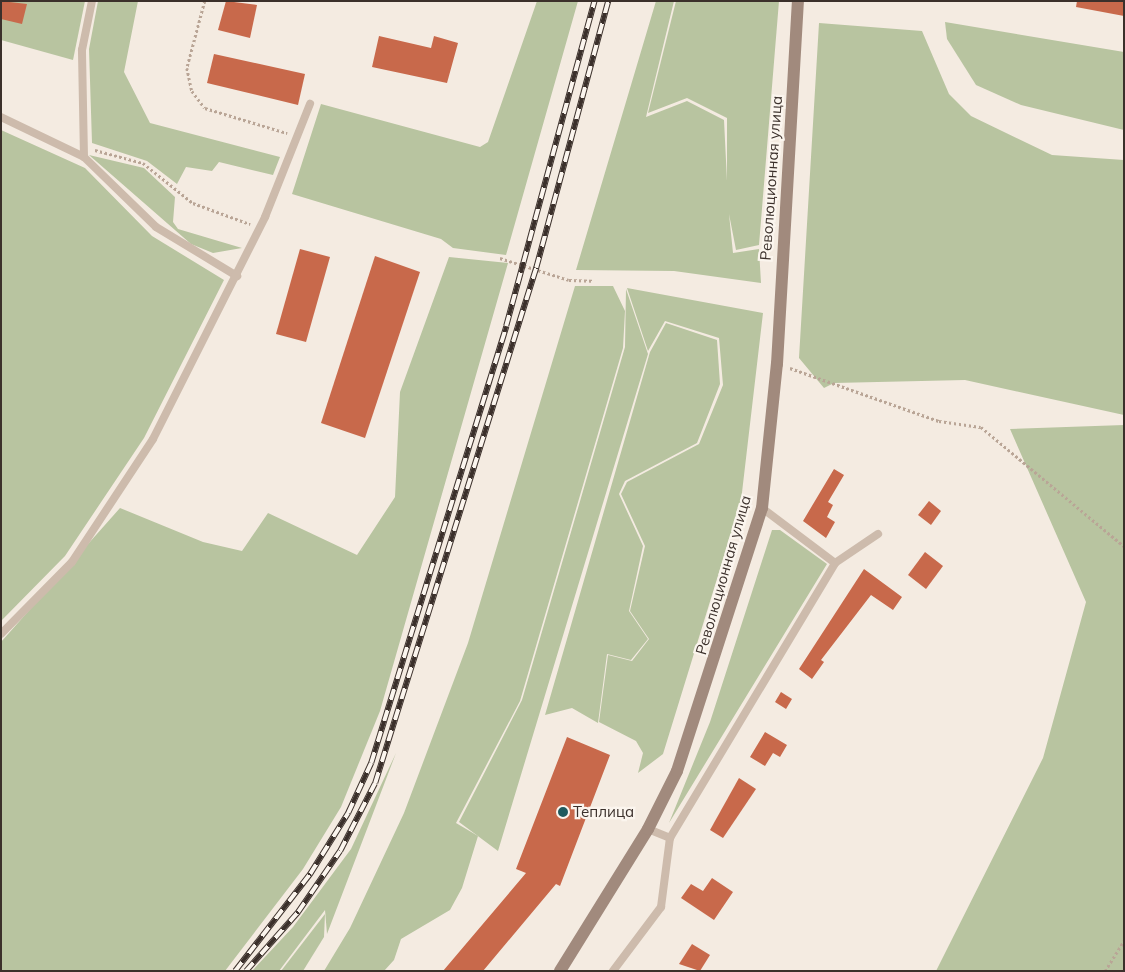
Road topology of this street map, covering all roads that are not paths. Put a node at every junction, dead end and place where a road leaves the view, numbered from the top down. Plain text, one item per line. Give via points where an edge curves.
1 (92, 1) edge
2 (798, 1) edge
3 (310, 104) dead end
4 (1, 116) edge
5 (84, 157) junction
6 (237, 276) junction
7 (762, 508) junction
8 (878, 534) dead end
9 (835, 563) junction
10 (1, 634) edge
11 (648, 829) junction
12 (670, 838) junction
13 (560, 971) edge
14 (613, 971) edge

1 - 5 lane via 82,50
2 - 7 street, Революционная улица via 776,364
3 - 6 lane
4 - 5 lane
5 - 6 lane via 156,227
6 - 10 lane via 142,455 72,562
7 - 9 lane
7 - 11 street, Революционная улица via 677,771
8 - 9 lane
9 - 12 lane
11 - 12 lane
11 - 13 street, Революционная улица
12 - 14 lane via 661,907

